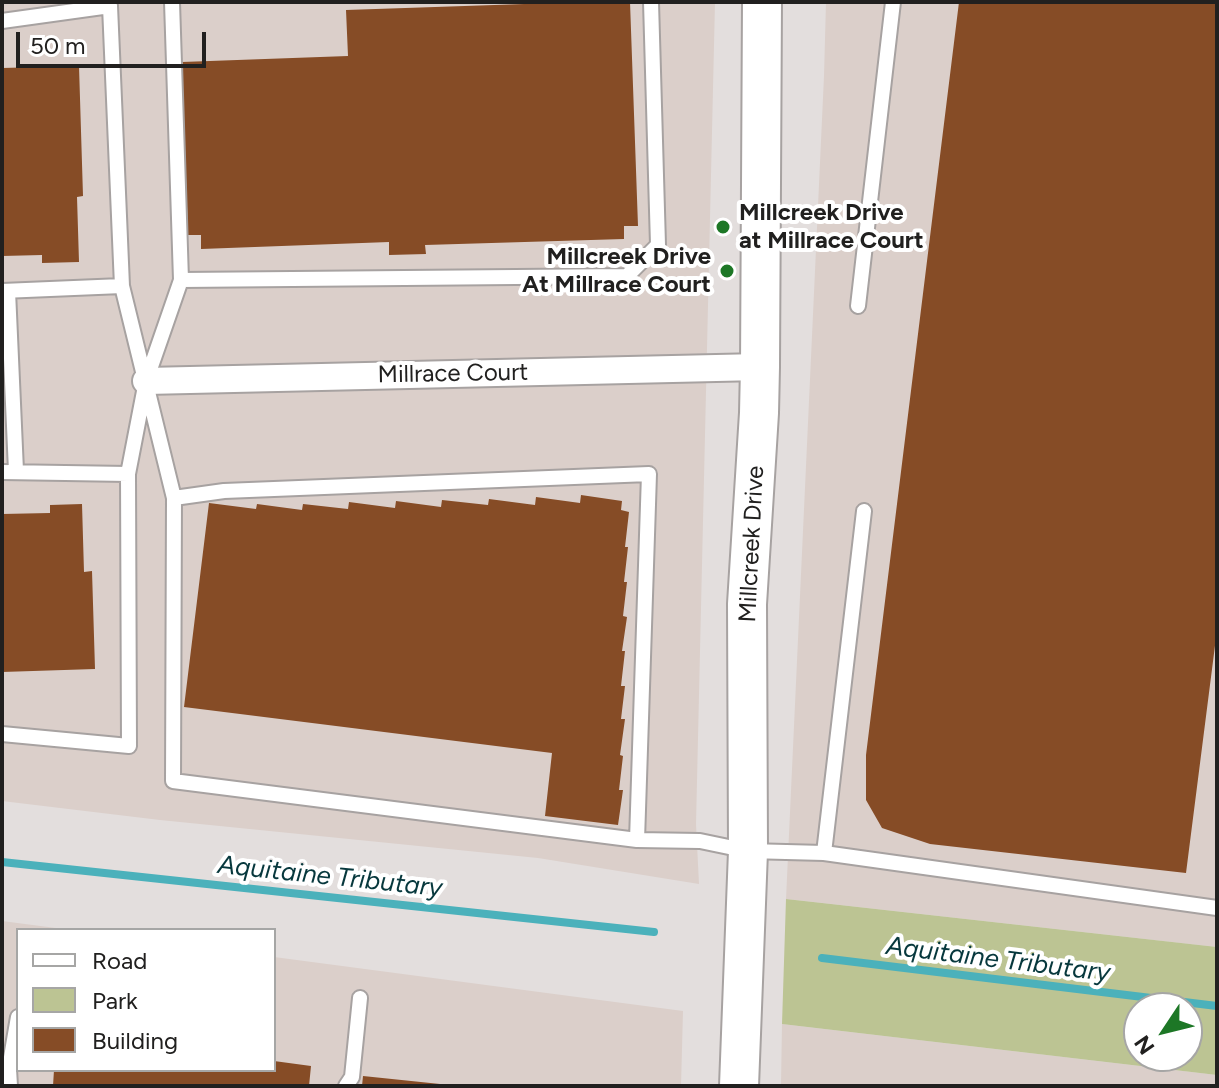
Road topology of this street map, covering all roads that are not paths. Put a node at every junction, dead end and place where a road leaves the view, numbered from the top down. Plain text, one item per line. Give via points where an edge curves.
1 (172, 2) edge
2 (651, 2) edge
3 (762, 2) edge
4 (893, 2) edge
5 (2, 21) edge
6 (181, 280) junction
7 (122, 286) junction
8 (5, 291) edge
9 (858, 306) dead end
10 (760, 367) junction
11 (146, 381) junction
12 (9, 472) edge
13 (128, 474) junction
14 (174, 498) junction
15 (864, 511) dead end
16 (2, 734) edge
17 (637, 840) junction
18 (748, 851) junction
19 (824, 853) junction
20 (1217, 908) edge
21 (360, 998) dead end
22 (16, 1029) edge
23 (10, 1086) edge
24 (346, 1086) edge
25 (739, 1086) edge

1 - 6 lane
2 - 6 lane via 658,245 627,276
3 - 10 street, Millcreek Drive
4 - 9 lane
5 - 7 lane via 110,6
6 - 11 lane
7 - 8 lane
7 - 11 lane
8 - 12 lane
10 - 11 street, Millrace Court
10 - 18 street, Millcreek Drive via 747,604
11 - 13 lane
11 - 14 lane
12 - 13 lane
13 - 16 lane via 129,746
14 - 17 lane via 173,781
14 - 17 lane via 224,491 649,474
15 - 19 lane
17 - 18 lane via 700,841
18 - 19 lane
18 - 25 street, Millcreek Drive
19 - 20 lane
21 - 24 lane via 352,1077
22 - 23 lane

